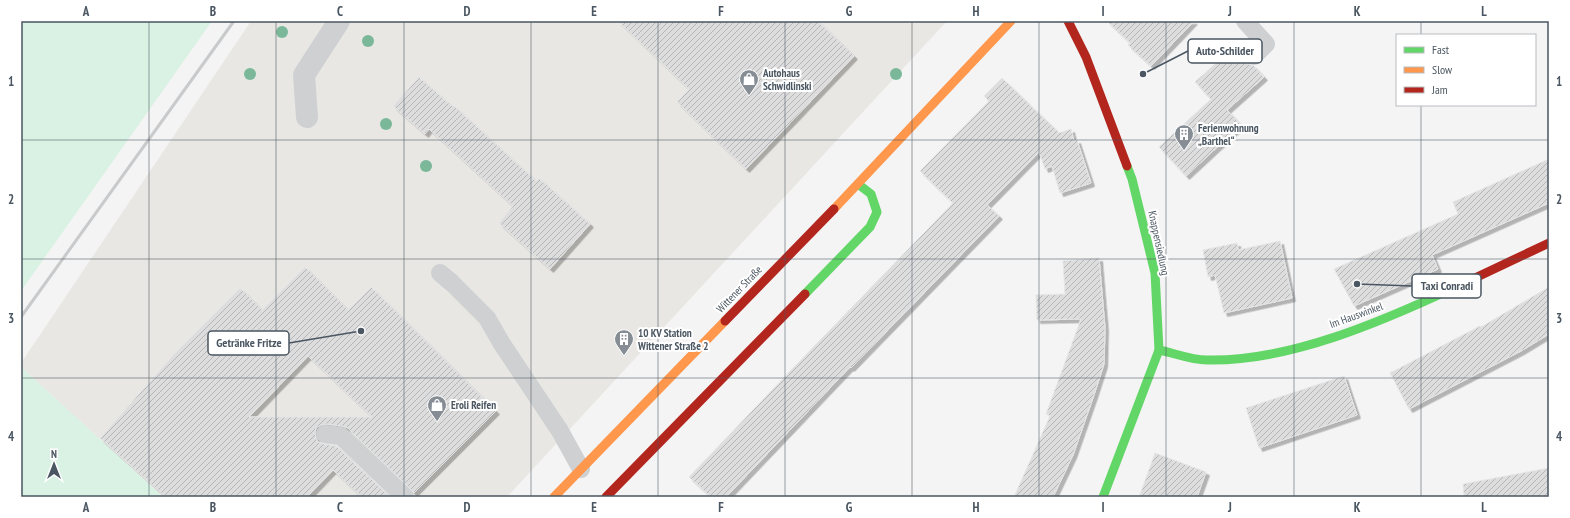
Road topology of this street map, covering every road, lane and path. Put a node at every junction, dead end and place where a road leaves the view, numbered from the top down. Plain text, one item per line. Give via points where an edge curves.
1 (339, 21) edge
2 (1011, 21) edge
3 (1068, 21) edge
4 (1245, 21) edge
5 (1254, 56) dead end
6 (307, 117) dead end
7 (858, 184) junction
8 (1549, 243) edge
9 (440, 273) dead end
10 (1159, 350) junction
11 (325, 434) dead end
12 (581, 469) junction
13 (405, 497) edge
14 (554, 497) edge
15 (606, 497) edge
16 (1103, 497) edge

1 - 6 street via 304,75
2 - 7 street, Wittener Straße
3 - 10 street, Knappensiedlung via 1086,58 1132,179 1155,273
4 - 5 lane via 1266,44
7 - 12 street, Wittener Straße
7 - 15 street via 871,194 877,212 870,227
8 - 10 street, Im Hauswinkel via 1417,305 1311,344 1240,359 1205,360
9 - 12 lane via 487,318 560,431
10 - 16 street, Knappensiedlung
11 - 13 lane via 341,436
12 - 14 street, Wittener Straße

